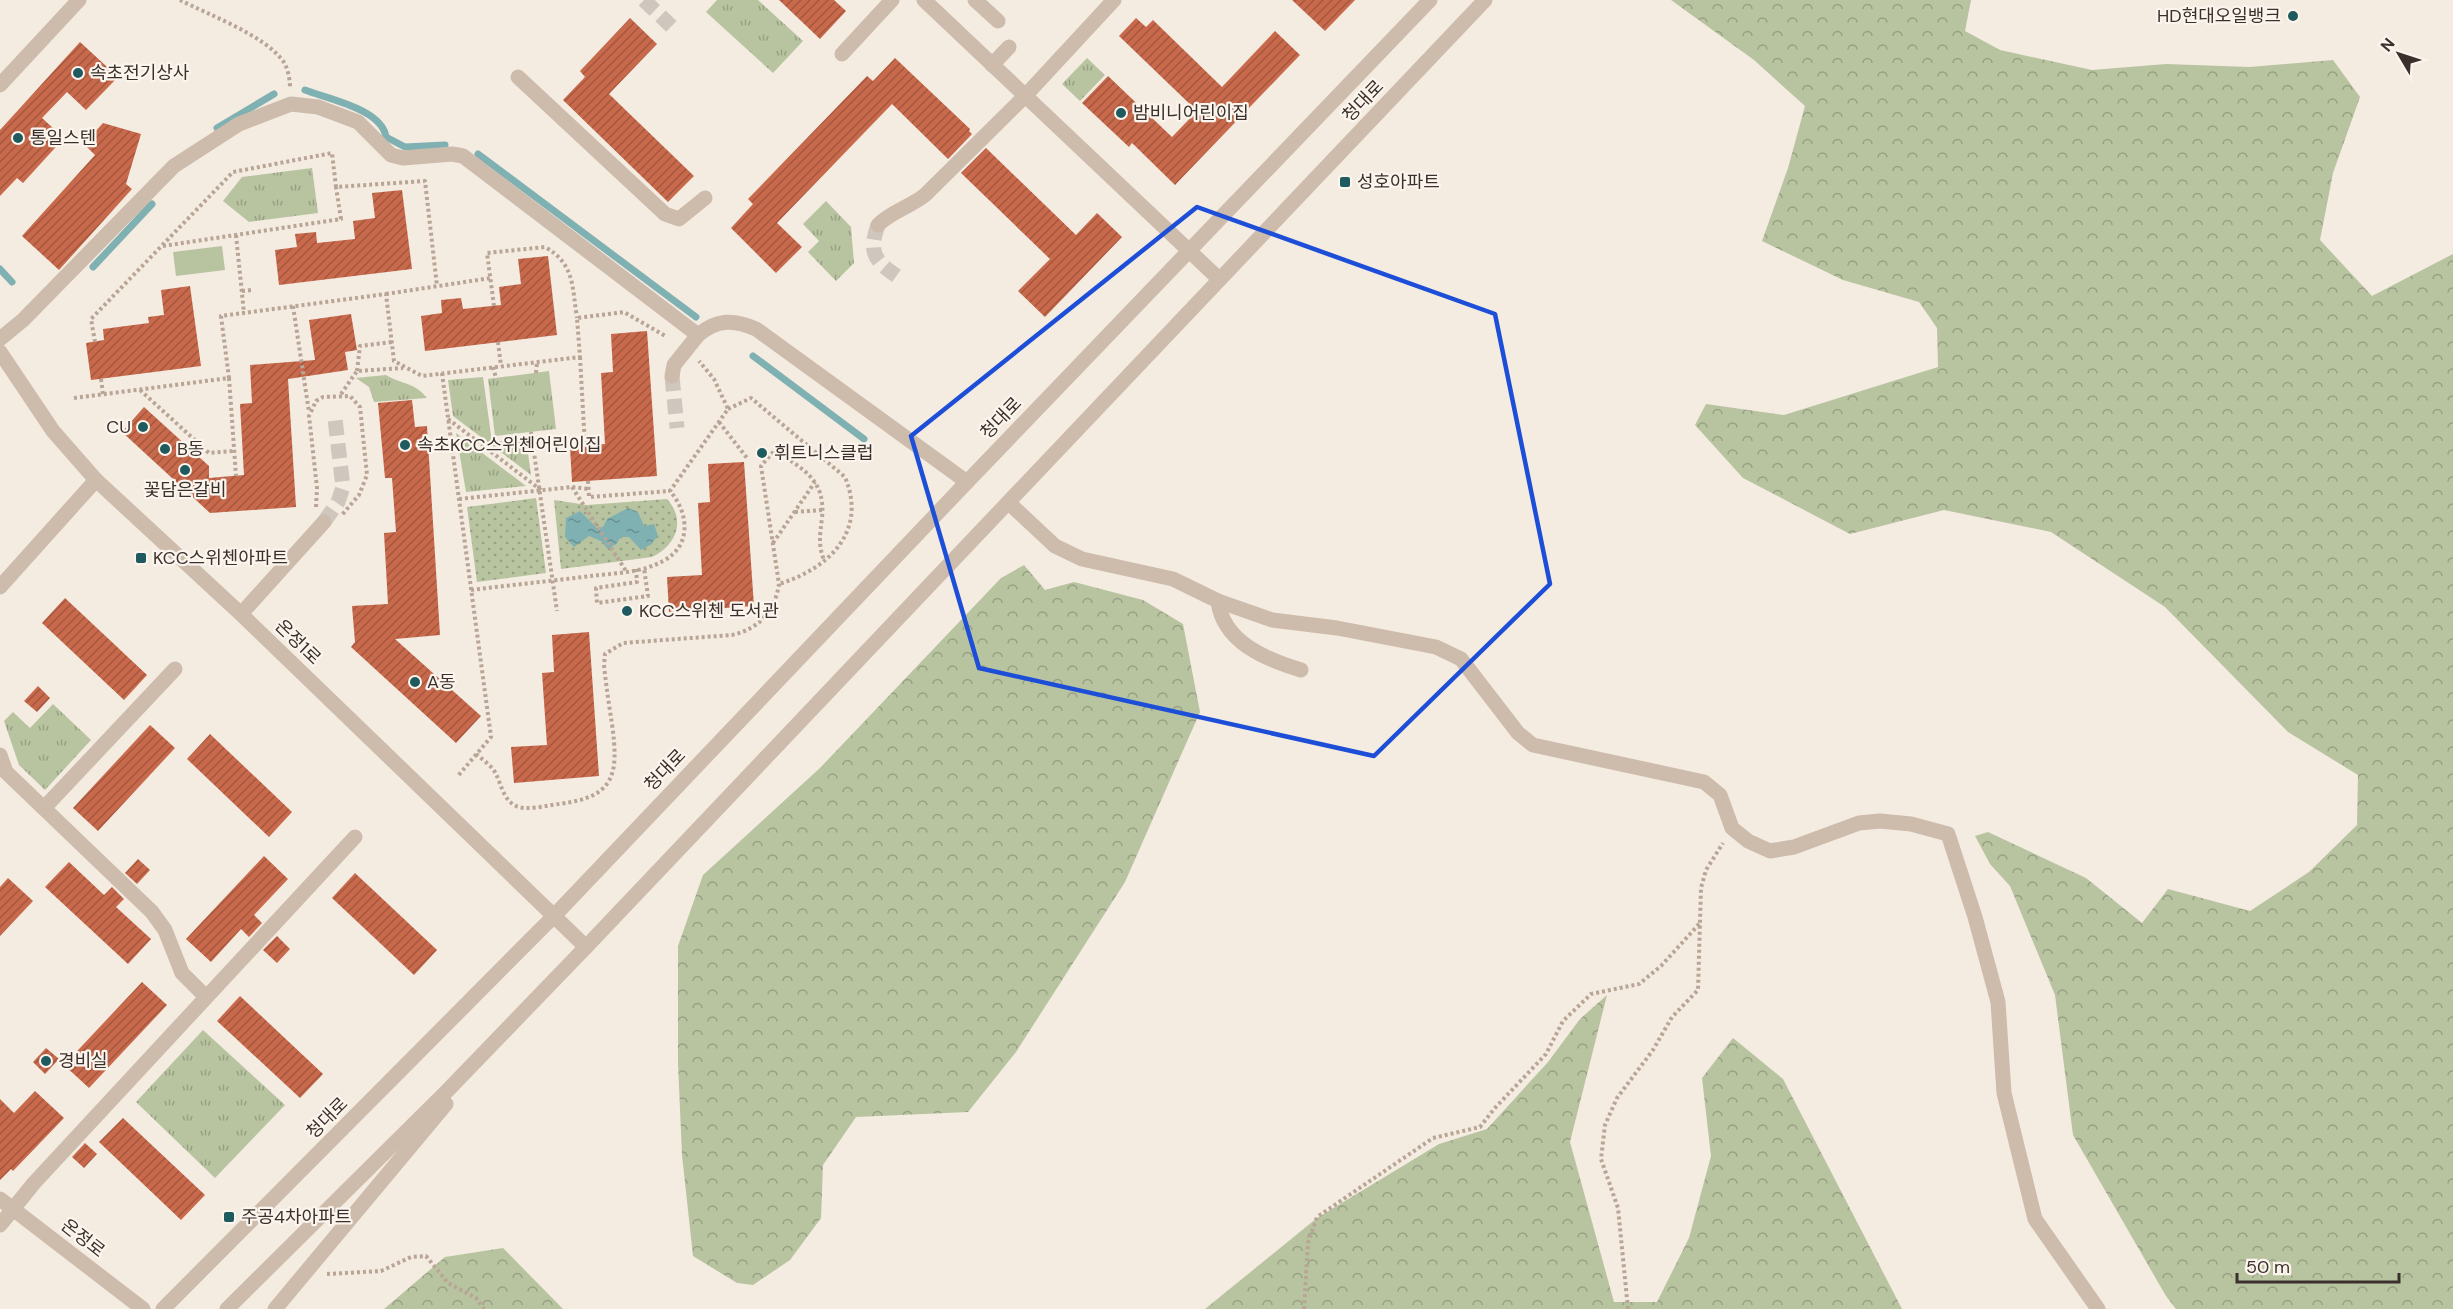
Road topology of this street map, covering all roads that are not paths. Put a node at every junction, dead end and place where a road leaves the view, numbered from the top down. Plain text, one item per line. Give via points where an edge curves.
1 (79, 0) edge
2 (892, 0) edge
3 (924, 0) edge
4 (975, 0) edge
5 (1114, 0) edge
6 (1430, 0) edge
7 (1485, 0) edge
8 (998, 21) dead end
9 (1009, 47) dead end
10 (842, 54) dead end
11 (992, 64) junction
12 (518, 77) dead end
13 (0, 85) edge
14 (1025, 96) junction
15 (705, 198) dead end
16 (878, 225) dead end
17 (1188, 251) junction
18 (1219, 279) junction
19 (698, 335) junction
20 (0, 339) edge
21 (0, 352) edge
22 (672, 376) tunnel mouth
23 (96, 480) junction
24 (967, 482) junction
25 (1009, 503) junction
26 (325, 519) tunnel mouth
27 (0, 587) edge
28 (1218, 601) junction
29 (241, 614) junction
30 (175, 669) dead end
31 (1301, 670) dead end
32 (0, 755) edge
33 (44, 808) junction
34 (356, 837) dead end
35 (553, 917) junction
36 (586, 947) junction
37 (206, 997) junction
38 (531, 1004) junction
39 (6, 1203) edge
40 (0, 1225) edge
41 (143, 1309) edge
42 (163, 1309) edge
43 (227, 1309) edge
44 (275, 1309) edge
45 (2098, 1309) edge

1 - 13 street
2 - 10 street
3 - 11 street
4 - 8 street
5 - 14 street
6 - 17 street, 청대로
7 - 18 street, 청대로
9 - 11 street
11 - 14 street
12 - 15 street via 665,214 679,219
14 - 16 street via 925,195
14 - 17 street
17 - 18 street
17 - 24 street, 청대로
18 - 25 street, 청대로
19 - 20 street via 463,156 391,155 358,122 318,107 291,104 239,124 174,166
19 - 22 street via 674,365
19 - 24 street via 718,322 732,321 756,329
21 - 23 street, 온정1로 via 52,431
23 - 27 street
23 - 29 street, 온정1로
24 - 35 street, 청대로
25 - 28 street via 1055,546 1082,559 1173,579
25 - 36 street, 청대로
26 - 29 street
28 - 31 street via 1220,616 1232,636
28 - 45 street via 1272,620 1436,646 1461,659 1518,733 1533,745 1704,782 1720,795 1732,828 1770,851 1794,847 1859,823 1911,824 1947,834 1998,1002 2004,1093 2035,1219
29 - 35 street, 온정1로
30 - 33 street
32 - 33 street via 6,772
33 - 37 street via 152,912 165,930 182,973
34 - 37 street
35 - 36 street, 온정1로
35 - 42 street, 청대로
36 - 38 street, 청대로
37 - 39 street
38 - 43 street, 청대로
38 - 44 street
39 - 40 street
39 - 41 street, 온정로

